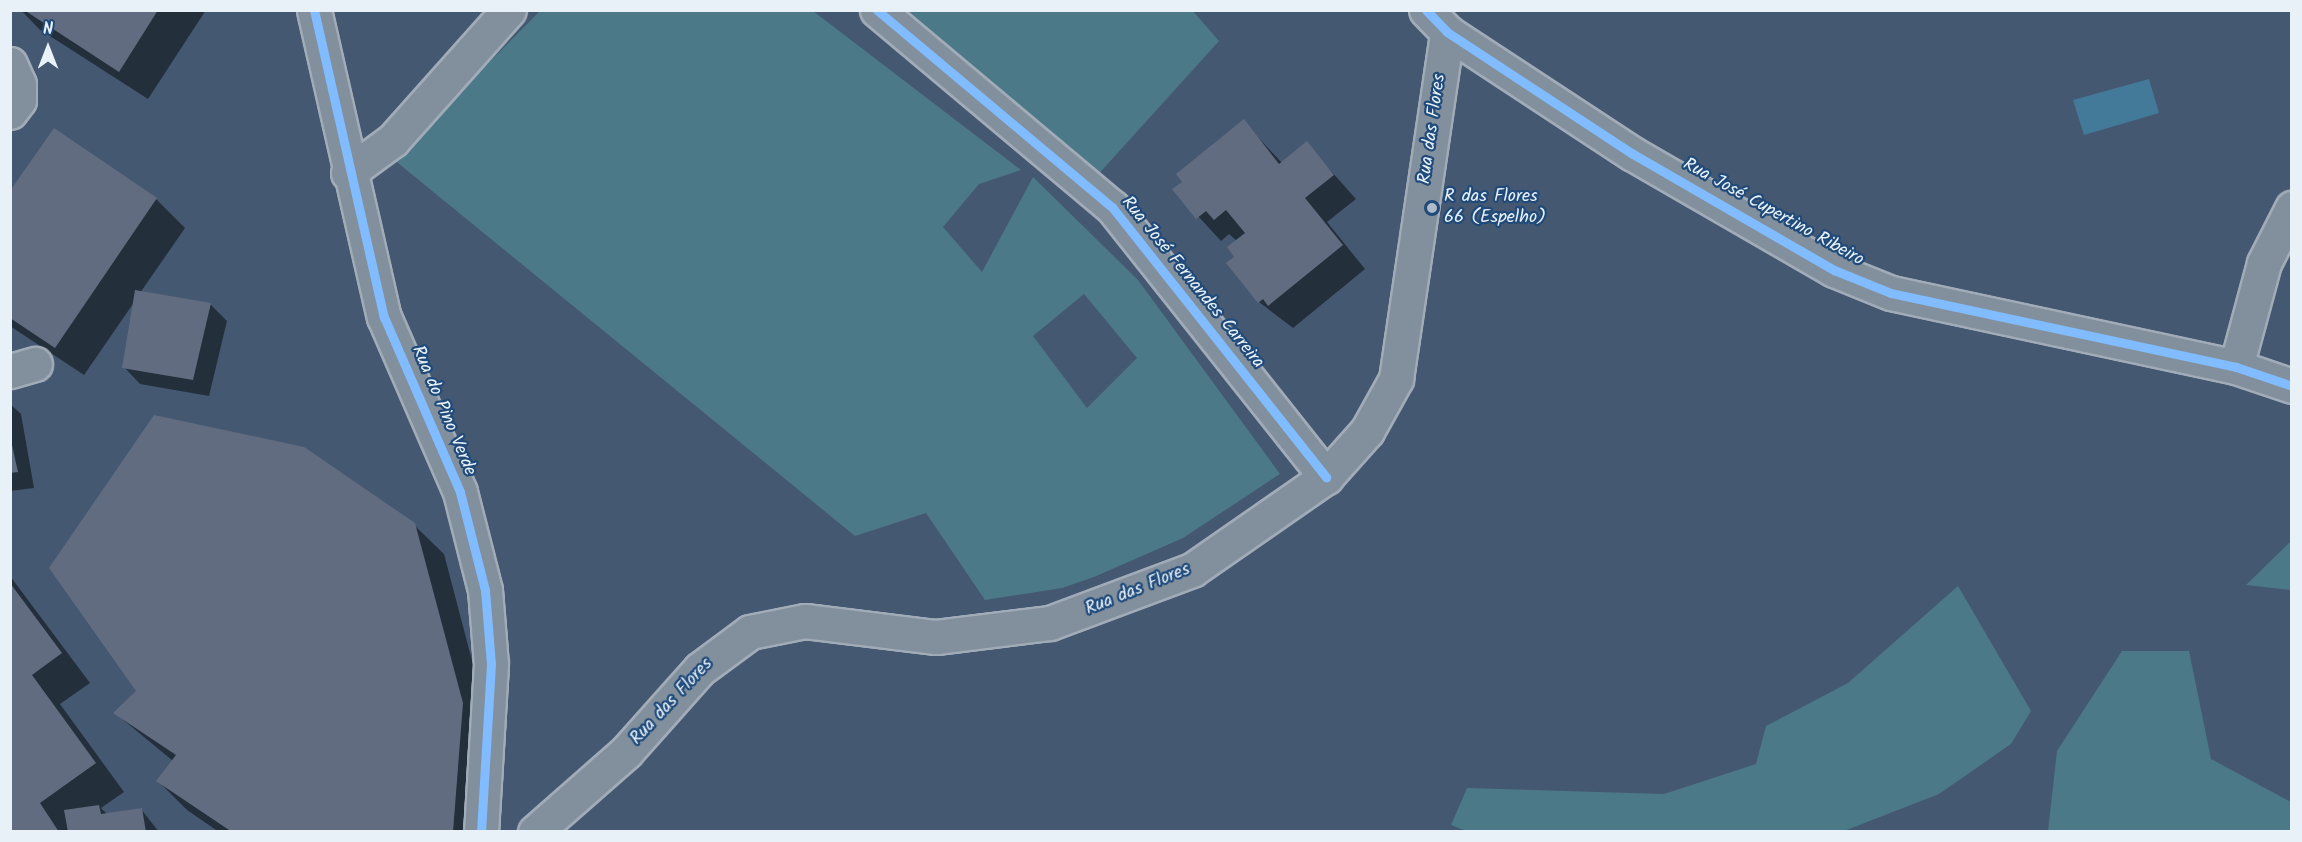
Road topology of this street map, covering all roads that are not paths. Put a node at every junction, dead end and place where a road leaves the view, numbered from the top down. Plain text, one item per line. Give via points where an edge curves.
1 (314, 10) edge
2 (509, 10) edge
3 (877, 10) edge
4 (1436, 21) edge
5 (10, 63) edge
6 (10, 112) edge
7 (348, 173) junction
8 (2292, 208) edge
9 (2235, 367) junction
10 (2292, 386) edge
11 (1326, 477) junction
12 (481, 831) edge
13 (536, 831) edge

1 - 7 street, Rua do Pino Verde
2 - 7 street via 393,140
3 - 11 street, Rua José Fernandes Carreira via 1112,207
4 - 9 street, Rua José Cupertino Ribeiro via 1634,154 1834,270 1891,293
4 - 11 street, Rua das Flores via 1396,379 1368,431
5 - 6 street via 19,100
7 - 12 street, Rua do Pino Verde via 384,318 460,492 485,590 491,664
8 - 9 street via 2264,263
9 - 10 street, Rua José Cupertino Ribeiro
11 - 13 street, Rua das Flores via 1192,570 1050,622 936,637 805,621 750,632 700,669 626,752

